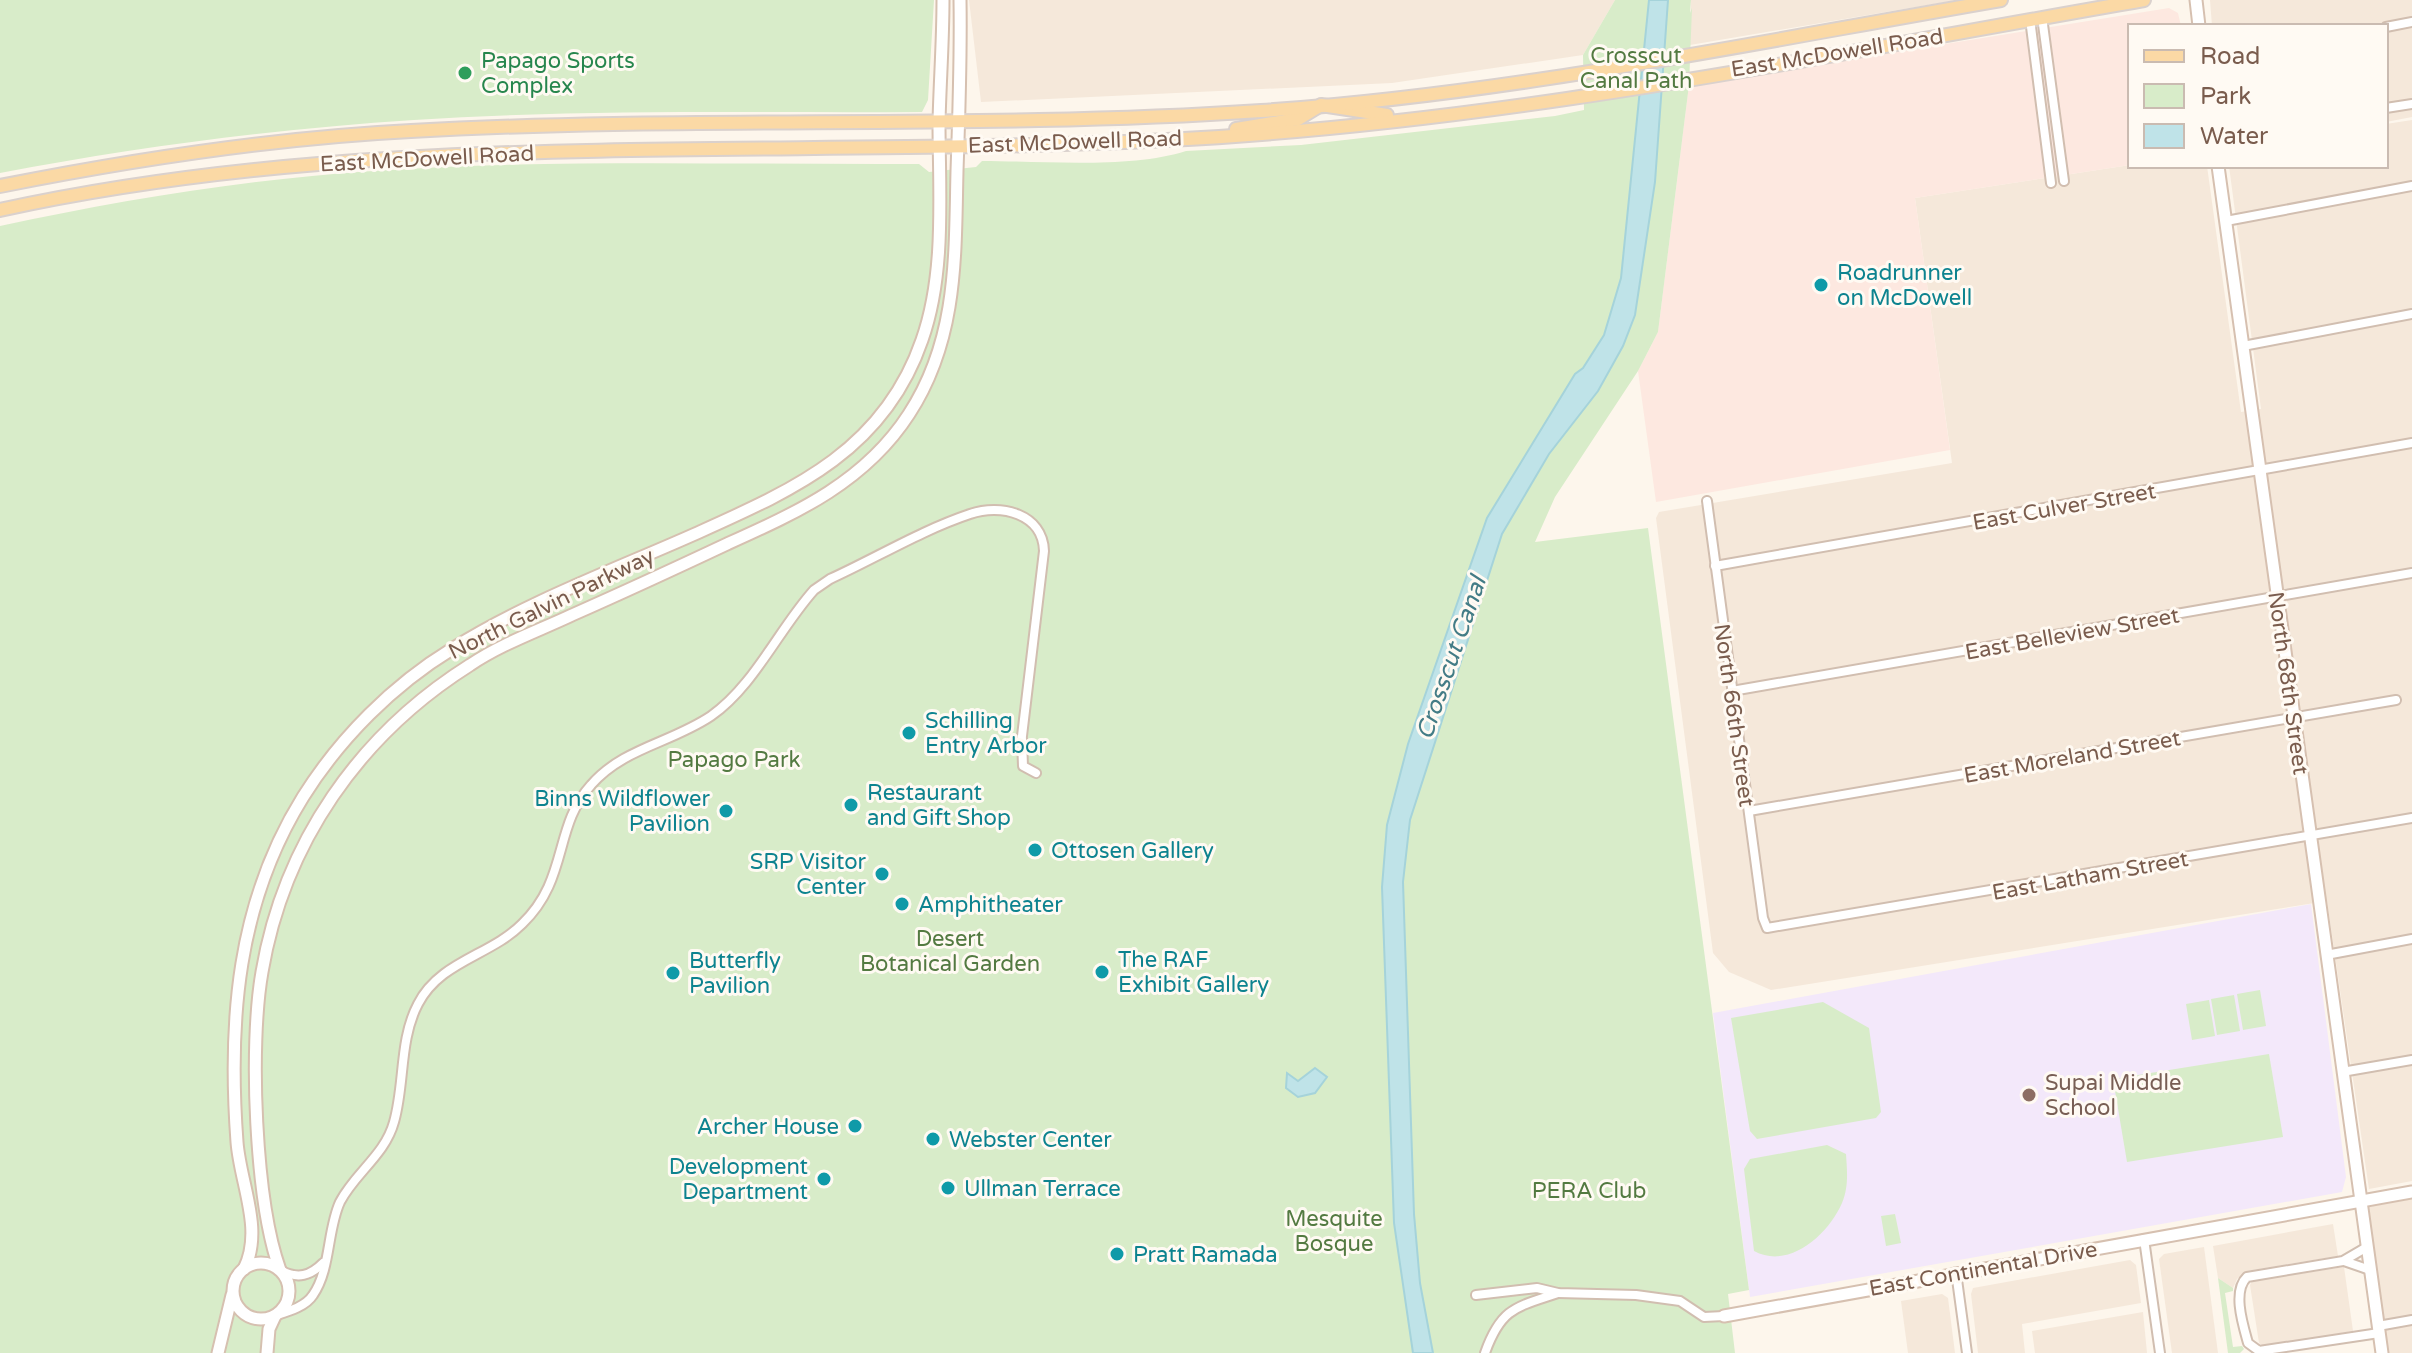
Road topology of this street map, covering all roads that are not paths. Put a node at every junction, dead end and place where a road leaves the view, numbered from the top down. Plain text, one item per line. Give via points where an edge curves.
1 (943, 0) edge
2 (960, 0) edge
3 (2001, 0) edge
4 (2144, 0) edge
5 (2196, 0) edge
6 (2036, 18) junction
7 (2412, 22) edge
8 (2005, 24) junction
9 (2199, 24) edge
10 (2388, 27) edge
11 (2412, 104) edge
12 (1321, 105) junction
13 (2388, 108) edge
14 (1423, 118) junction
15 (958, 120) junction
16 (939, 121) junction
17 (1209, 137) junction
18 (958, 145) junction
19 (939, 146) junction
20 (2218, 168) edge
21 (2064, 181) dead end
22 (2051, 183) dead end
23 (0, 186) edge
24 (2412, 186) edge
25 (0, 210) edge
26 (2226, 221) junction
27 (2412, 314) edge
28 (2243, 346) junction
29 (2412, 443) edge
30 (2261, 472) junction
31 (1707, 501) dead end
32 (1715, 566) junction
33 (2412, 573) edge
34 (2278, 598) junction
35 (1732, 691) junction
36 (2396, 700) dead end
37 (2293, 719) junction
38 (1036, 773) dead end
39 (1749, 811) junction
40 (2412, 818) edge
41 (2309, 836) junction
42 (1767, 928) joint
43 (2412, 939) edge
44 (2326, 955) junction
45 (2412, 1060) edge
46 (2342, 1072) junction
47 (2412, 1192) edge
48 (2361, 1200) junction
49 (2144, 1239) junction
50 (2367, 1247) junction
51 (2343, 1261) junction
52 (323, 1263) junction
53 (244, 1269) junction
54 (2370, 1270) junction
55 (281, 1271) junction
56 (1956, 1272) junction
57 (233, 1288) junction
58 (1558, 1293) junction
59 (1476, 1295) dead end
60 (276, 1315) junction
61 (1724, 1316) joint
62 (2412, 1320) edge
63 (2378, 1329) junction
64 (218, 1353) edge
65 (267, 1353) edge
66 (1485, 1353) edge
67 (1967, 1353) edge
68 (2160, 1353) edge
69 (2382, 1353) edge

1 - 16 main road, North Galvin Parkway
2 - 15 main road, North Galvin Parkway
3 - 8 main road
3 - 12 main road, East McDowell Road via 1527,82
4 - 6 main road, East McDowell Road
5 - 9 main road
6 - 8 main road, East McDowell Road
6 - 21 street
6 - 22 street
7 - 10 street
8 - 14 main road, East McDowell Road
11 - 13 street
12 - 14 main road via 1359,114
12 - 15 main road, East McDowell Road
12 - 17 main road via 1298,119 1257,123
14 - 17 main road, East McDowell Road
15 - 16 main road, East McDowell Road
15 - 18 main road, North Galvin Parkway
16 - 19 main road, North Galvin Parkway
16 - 23 main road, East McDowell Road via 403,131 243,145
17 - 18 main road, East McDowell Road
18 - 19 main road, East McDowell Road
18 - 55 main road, North Galvin Parkway via 949,321 916,403 872,459 802,510 471,664 396,721 320,813 278,904 258,1002 264,1194
19 - 25 main road, East McDowell Road via 388,158 188,176
19 - 53 main road, North Galvin Parkway via 935,284 927,324 899,389 855,445 783,495 492,626 450,650 361,723 303,797 260,888 236,986 232,1034 237,1141 253,1238
20 - 26 main road, North 68th Street
24 - 26 street
26 - 28 main road, North 68th Street
27 - 28 street
28 - 30 main road, North 68th Street
29 - 30 street, East Culver Street
30 - 32 street, East Culver Street
30 - 34 main road, North 68th Street
31 - 32 street, North 66th Street
32 - 35 street, North 66th Street
33 - 34 street, East Belleview Street
34 - 35 street, East Belleview Street
34 - 37 main road, North 68th Street
35 - 39 street, North 66th Street
36 - 37 street, East Moreland Street
37 - 39 street, East Moreland Street
37 - 41 main road, North 68th Street
38 - 52 street via 1023,766 1022,738 1044,551 1034,522 1022,516 971,513 830,579 794,613 712,716 607,768 576,805 559,867 541,902 506,937 446,970 426,990 411,1019 390,1136 339,1204
39 - 42 street, North 66th Street
40 - 41 street, East Latham Street
41 - 42 street, East Latham Street
41 - 44 main road, North 68th Street
43 - 44 street
44 - 46 main road, North 68th Street
45 - 46 street
46 - 48 main road, North 68th Street
47 - 48 main road, East Continental Drive
48 - 49 main road, East Continental Drive
48 - 50 main road, North 68th Street
49 - 56 main road, East Continental Drive
49 - 68 street
50 - 51 street
50 - 54 main road, North 68th Street
51 - 54 street
51 - 63 street via 2252,1276 2240,1284 2250,1347 2264,1351
52 - 55 street via 307,1275
52 - 60 street via 310,1300
53 - 55 main road via 259,1263
53 - 57 main road
54 - 63 main road, North 68th Street
55 - 60 main road via 290,1294
56 - 61 main road, East Continental Drive
56 - 67 street
57 - 60 main road via 243,1312 259,1319
57 - 64 main road
58 - 59 street, East Continental Drive via 1537,1288
58 - 61 street, East Continental Drive via 1660,1297 1680,1301 1704,1317
58 - 66 street, East Continental Drive via 1505,1314 1494,1326
60 - 65 main road
62 - 63 street
63 - 69 main road, North 68th Street

